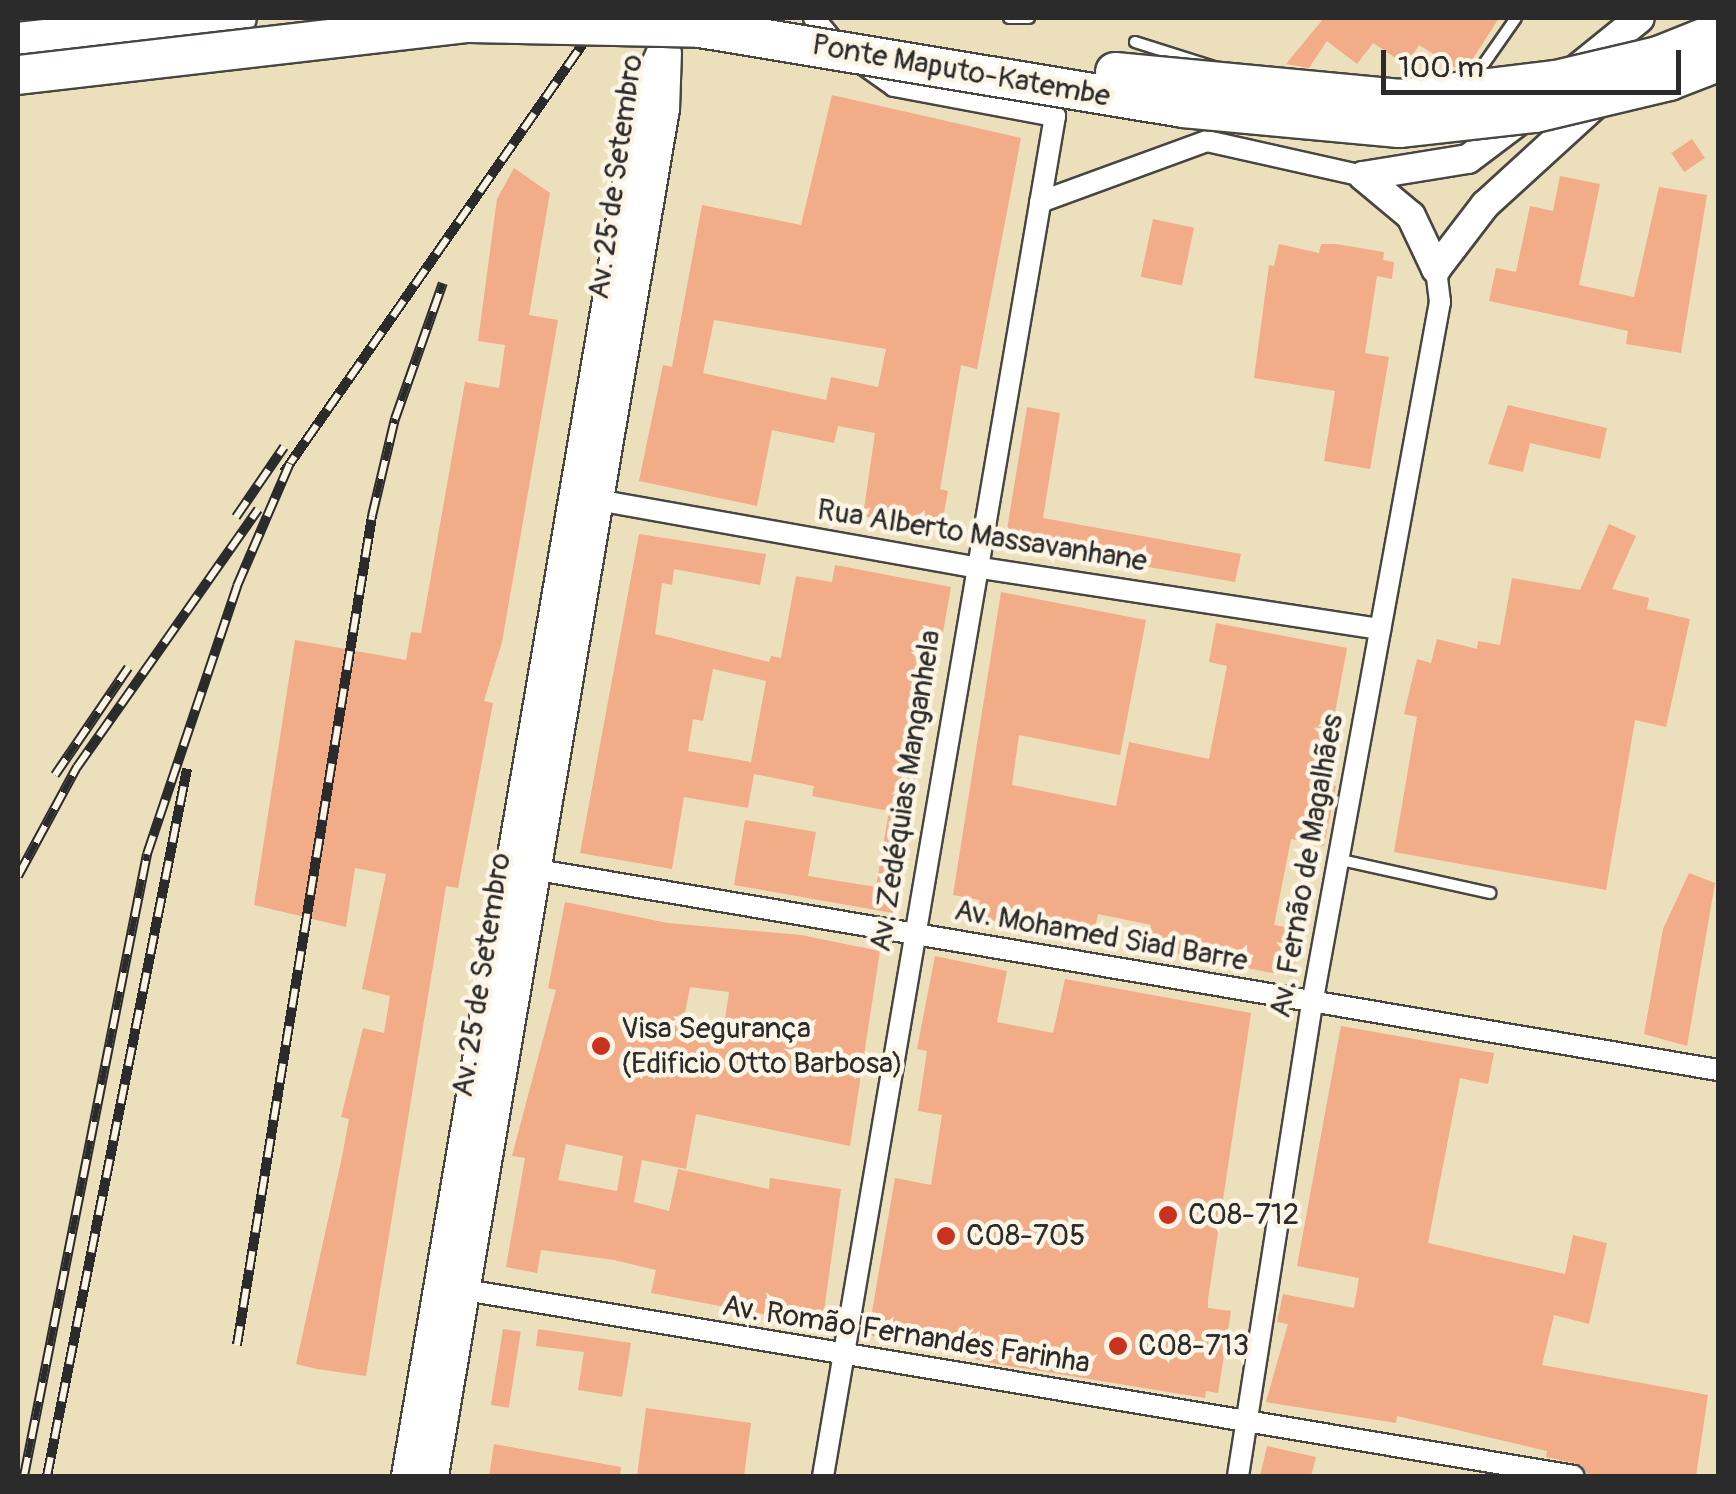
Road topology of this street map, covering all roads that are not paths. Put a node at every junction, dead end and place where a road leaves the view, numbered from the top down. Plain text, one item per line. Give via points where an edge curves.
1 (238, 18) edge
2 (798, 18) edge
3 (814, 18) edge
4 (1009, 18) edge
5 (1029, 18) edge
6 (1516, 18) edge
7 (1640, 18) edge
8 (1701, 18) edge
9 (672, 27) edge
10 (1718, 32) edge
11 (18, 42) edge
12 (1135, 42) dead end
13 (1718, 62) edge
14 (18, 75) edge
15 (1364, 176) junction
16 (1040, 202) junction
17 (1436, 269) junction
18 (586, 498) junction
19 (974, 568) junction
20 (1380, 629) junction
21 (1341, 860) junction
22 (532, 870) junction
23 (1490, 894) dead end
24 (913, 933) junction
25 (1312, 1004) junction
26 (1718, 1070) edge
27 (465, 1290) junction
28 (843, 1358) junction
29 (1248, 1421) junction
30 (406, 1476) edge
31 (434, 1476) edge
32 (823, 1476) edge
33 (1238, 1476) edge
34 (1574, 1476) edge

1 - 11 highway
2 - 10 highway, Ponte Maputo-Katembe, bridge via 1145,77 1398,99 1556,80 1658,56
3 - 16 street, Av. Zedéquias Manganhela via 835,44 894,86 1055,116
4 - 5 lane
6 - 12 lane via 1460,98 1399,114 1328,114
7 - 15 main road via 1468,159
8 - 17 main road via 1485,204
9 - 18 main road, Av. 25 de Setembro via 665,108
13 - 14 highway, Ponte Maputo-Katembe, bridge via 1534,113 1399,128 1183,108 700,28 470,24
15 - 16 street via 1207,141
15 - 17 main road via 1411,216
16 - 19 street, Av. Zedéquias Manganhela
17 - 20 street, Av. Fernão de Magalhães via 1440,302
18 - 19 street, Rua Alberto Massavanhane
18 - 22 main road, Av. 25 de Setembro
18 - 30 main road, Av. 25 de Setembro
19 - 20 street, Rua Alberto Massavanhane
19 - 24 street, Av. Zedéquias Manganhela
20 - 21 street, Av. Fernão de Magalhães
21 - 23 lane
21 - 25 street, Av. Fernão de Magalhães
22 - 24 street, Av. Mohamed Siad Barre
22 - 27 main road, Av. 25 de Setembro
24 - 25 street, Av. Mohamed Siad Barre
24 - 28 street, Av. Zedéquias Manganhela
25 - 26 street, Av. Mohamed Siad Barre
25 - 29 street, Av. Fernão de Magalhães
27 - 28 street, Av. Romão Fernandes Farinha
27 - 31 main road, Av. 25 de Setembro
28 - 29 street, Av. Romão Fernandes Farinha
28 - 32 street, Av. Zedéquias Manganhela
29 - 33 street, Av. Fernão de Magalhães
29 - 34 street, Av. Romão Fernandes Farinha

